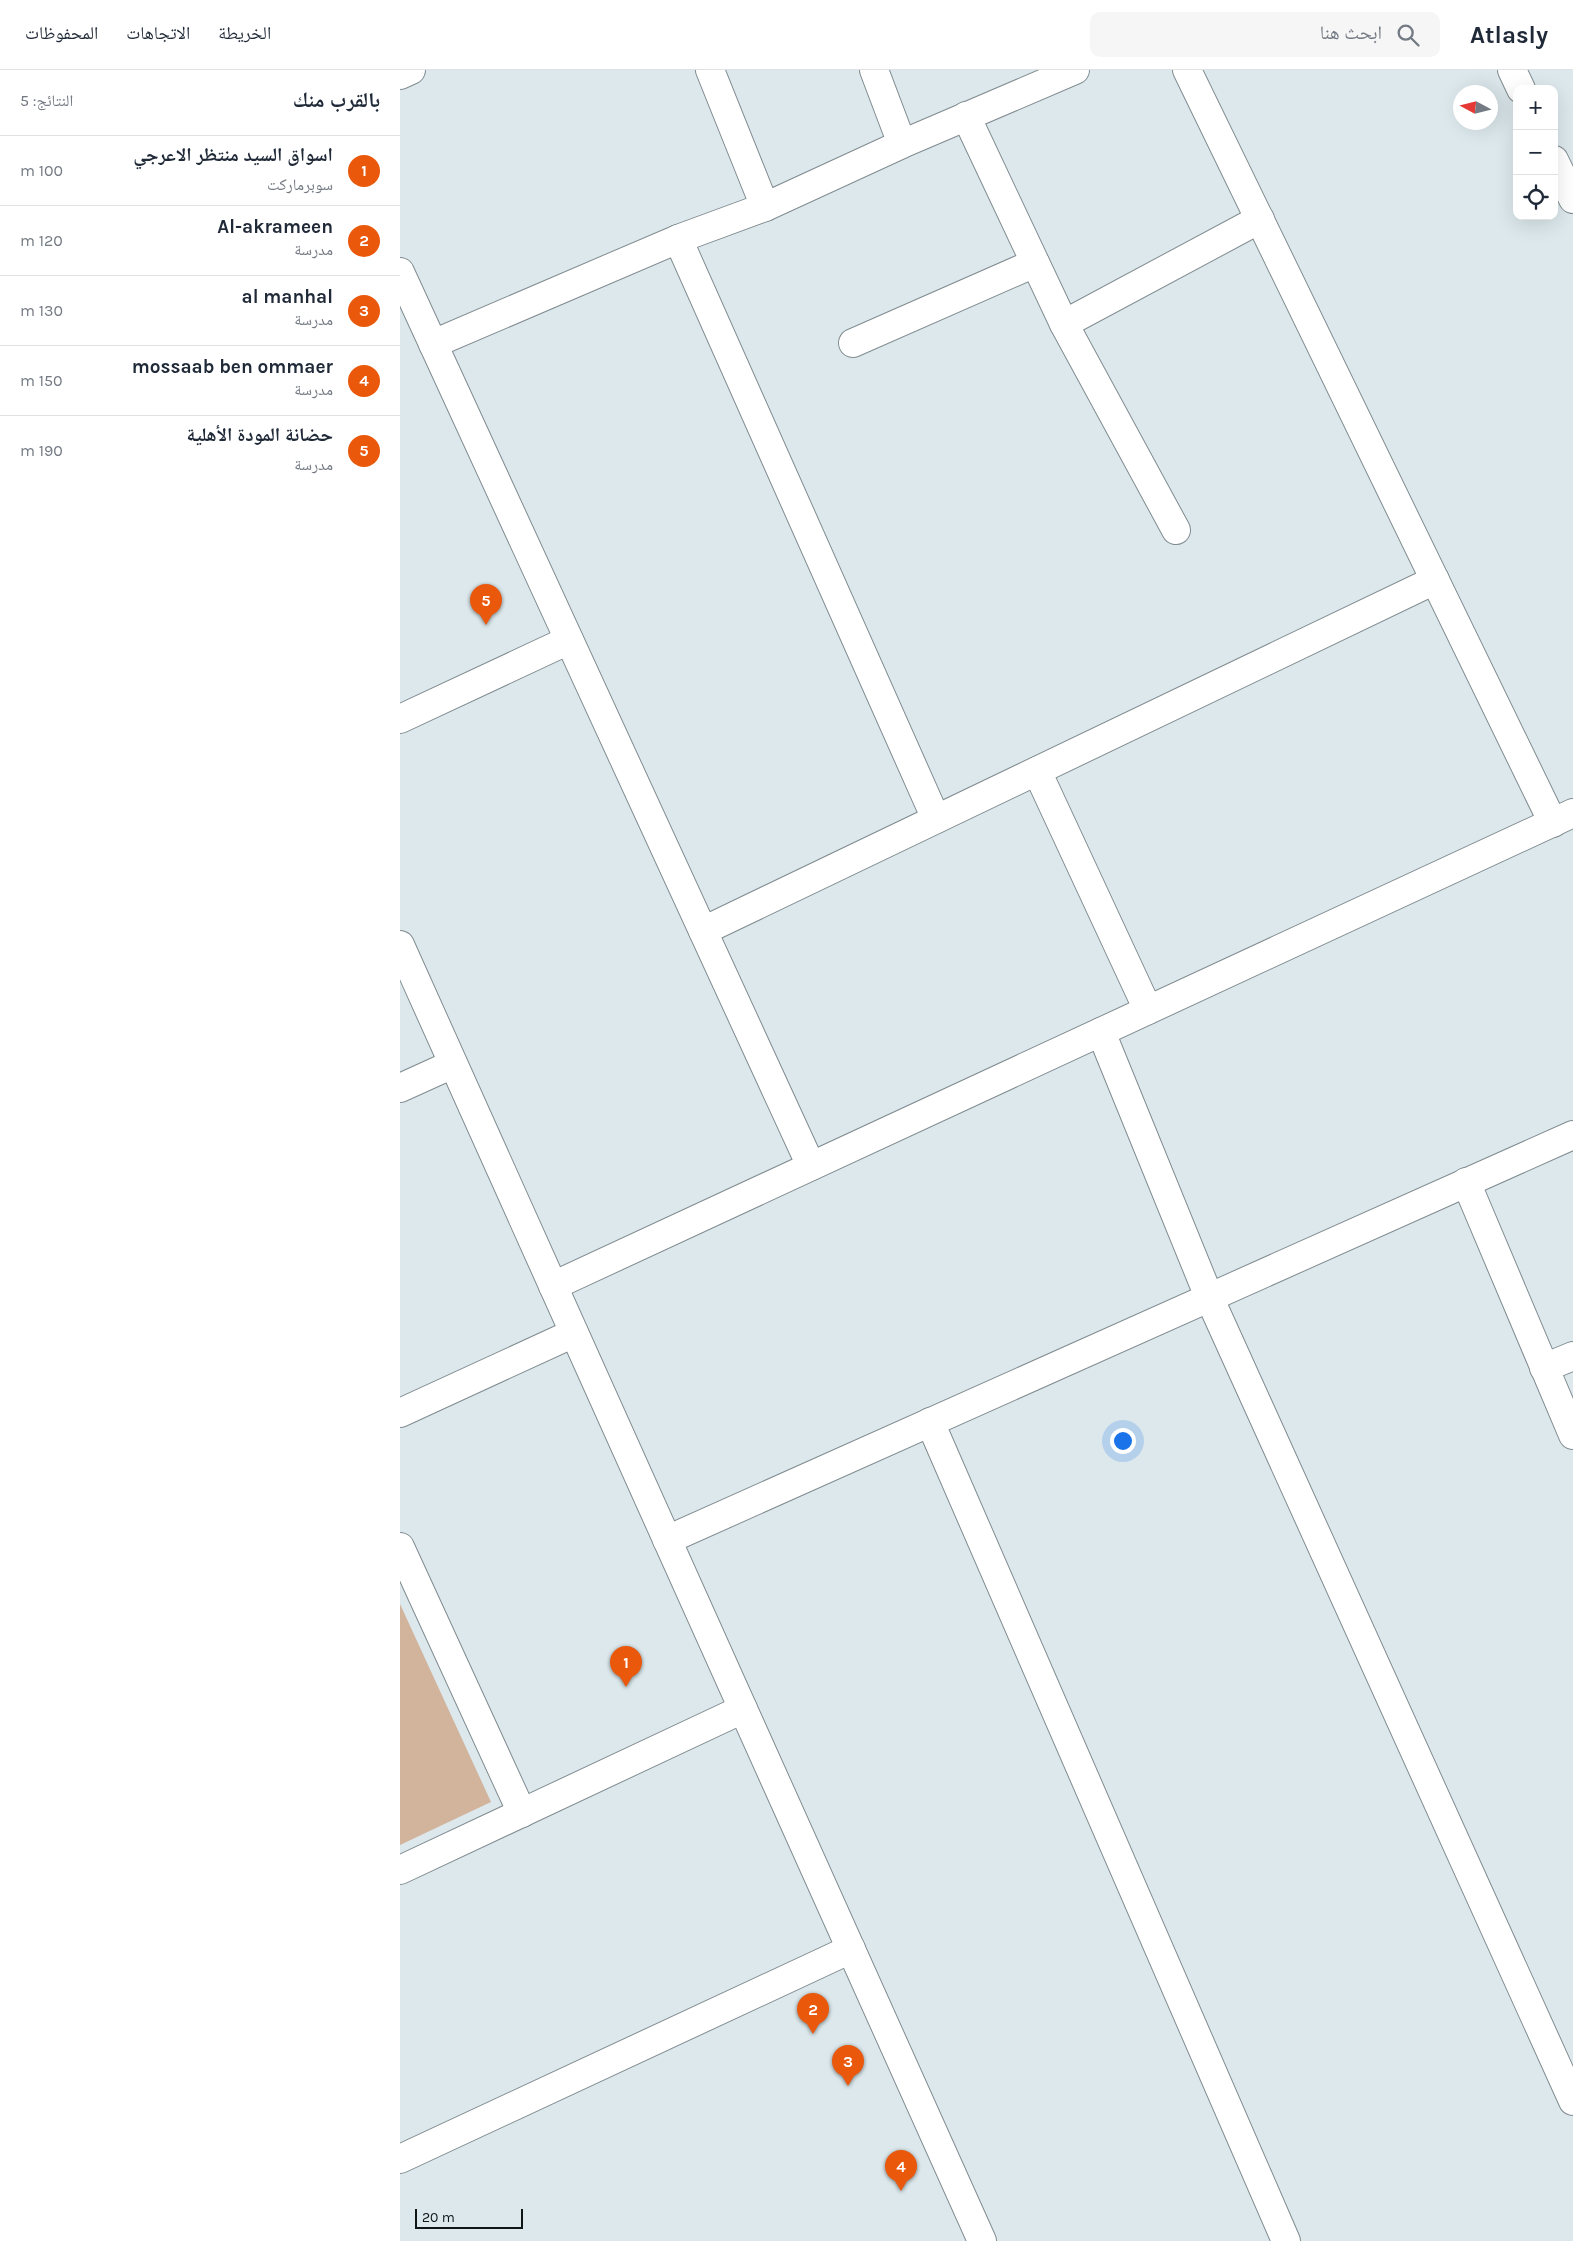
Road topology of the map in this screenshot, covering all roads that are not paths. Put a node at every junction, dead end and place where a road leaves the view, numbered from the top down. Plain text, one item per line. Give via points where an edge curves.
1 (411, 70) edge
2 (710, 70) edge
3 (874, 70) edge
4 (1075, 70) edge
5 (1187, 70) edge
6 (1512, 70) edge
7 (400, 75) edge
8 (1518, 85) edge
9 (966, 116) junction
10 (902, 144) junction
11 (1558, 168) edge
12 (1573, 199) edge
13 (765, 207) junction
14 (1260, 219) junction
15 (678, 239) junction
16 (1035, 263) junction
17 (400, 272) edge
18 (1064, 324) junction
19 (852, 343) dead end
20 (433, 344) junction
21 (1176, 530) dead end
22 (1434, 580) junction
23 (569, 640) junction
24 (400, 719) edge
25 (1037, 771) junction
26 (1563, 818) edge
27 (936, 820) junction
28 (703, 931) junction
29 (400, 945) edge
30 (1148, 1010) junction
31 (1101, 1032) junction
32 (453, 1064) junction
33 (400, 1088) edge
34 (1573, 1135) edge
35 (811, 1166) junction
36 (1466, 1182) junction
37 (553, 1286) junction
38 (1209, 1297) junction
39 (574, 1333) junction
40 (1573, 1356) edge
41 (1544, 1368) junction
42 (400, 1414) edge
43 (930, 1422) junction
44 (1573, 1435) edge
45 (666, 1540) junction
46 (400, 1547) edge
47 (743, 1709) junction
48 (522, 1813) junction
49 (400, 1870) edge
50 (851, 1949) junction
51 (1573, 2101) edge
52 (400, 2159) edge
53 (982, 2241) edge
54 (1286, 2241) edge

1 - 7 street
2 - 13 street
3 - 10 street
4 - 9 street
5 - 14 street
6 - 8 street
9 - 10 street
9 - 16 street
10 - 13 street
11 - 12 street
13 - 15 street
14 - 18 street
14 - 22 street
15 - 20 street
15 - 27 street
16 - 18 street
16 - 19 street
17 - 20 street
18 - 21 street
20 - 23 street
22 - 25 street
22 - 26 street
23 - 24 street
23 - 28 street
25 - 27 street
25 - 30 street
26 - 30 street
27 - 28 street
28 - 35 street
29 - 32 street
30 - 31 street
31 - 35 street
31 - 38 street
32 - 33 street
32 - 37 street
34 - 36 street
35 - 37 street
36 - 38 street
36 - 41 street
37 - 39 street
38 - 43 street
38 - 51 street
39 - 42 street
39 - 45 street
40 - 41 street
41 - 44 street
43 - 45 street
43 - 54 street
45 - 47 street
46 - 48 street
47 - 48 street
47 - 50 street
48 - 49 street
50 - 52 street
50 - 53 street

